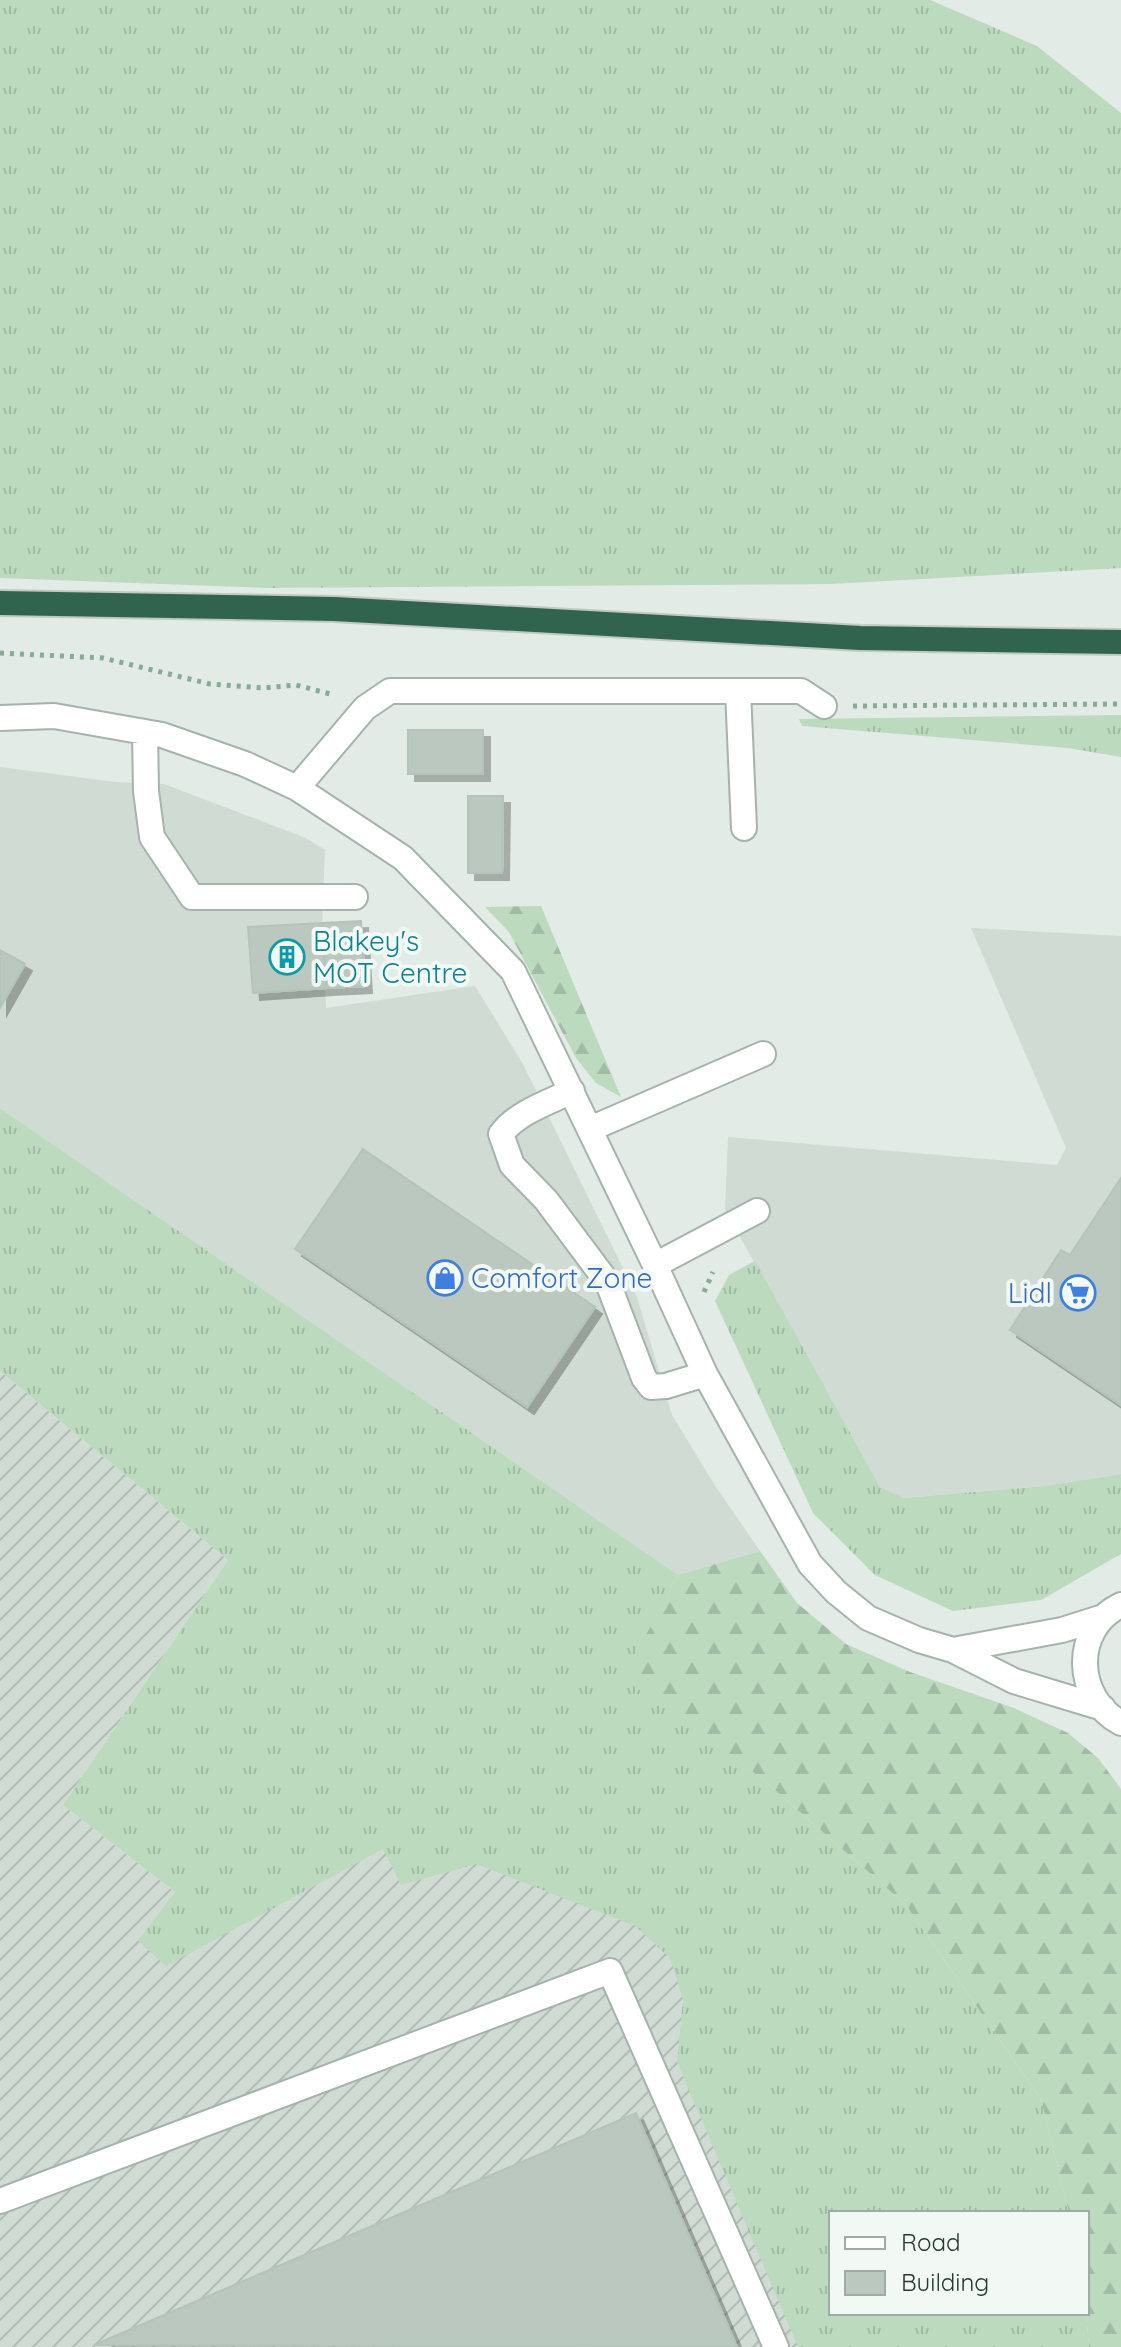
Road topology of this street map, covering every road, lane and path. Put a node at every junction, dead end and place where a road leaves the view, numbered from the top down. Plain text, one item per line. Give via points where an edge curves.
1 (0, 603) edge
2 (1121, 642) edge
3 (0, 653) edge
4 (738, 691) junction
5 (1121, 704) edge
6 (824, 706) joint
7 (365, 708) junction
8 (0, 718) edge
9 (145, 732) junction
10 (297, 788) junction
11 (744, 828) dead end
12 (355, 897) dead end
13 (763, 1054) dead end
14 (572, 1091) junction
15 (590, 1129) junction
16 (757, 1211) dead end
17 (655, 1265) junction
18 (723, 1265) dead end
19 (701, 1304) dead end
20 (705, 1374) junction
21 (1121, 1605) edge
22 (1100, 1618) junction
23 (953, 1650) junction
24 (1112, 1716) edge
25 (0, 2201) edge
26 (776, 2347) edge

1 - 2 highway via 334,609 860,638
3 - 7 path via 103,658 210,684 296,685
4 - 6 street via 801,691
4 - 7 street via 390,691
4 - 11 street
5 - 6 path
7 - 10 street
8 - 9 street via 54,716
9 - 10 street via 245,764
9 - 12 street via 152,837 192,897
10 - 14 street via 403,858 513,971
13 - 15 street
14 - 15 street
14 - 20 street via 508,1125 501,1134 512,1165 546,1200 608,1283 651,1387
15 - 17 street
16 - 17 street
17 - 20 street
18 - 19 path via 711,1273
20 - 23 street via 810,1564 868,1618
21 - 22 street
22 - 23 street
22 - 24 street via 1087,1642 1084,1662 1096,1702
23 - 24 street via 1014,1681
25 - 26 street via 610,1971

